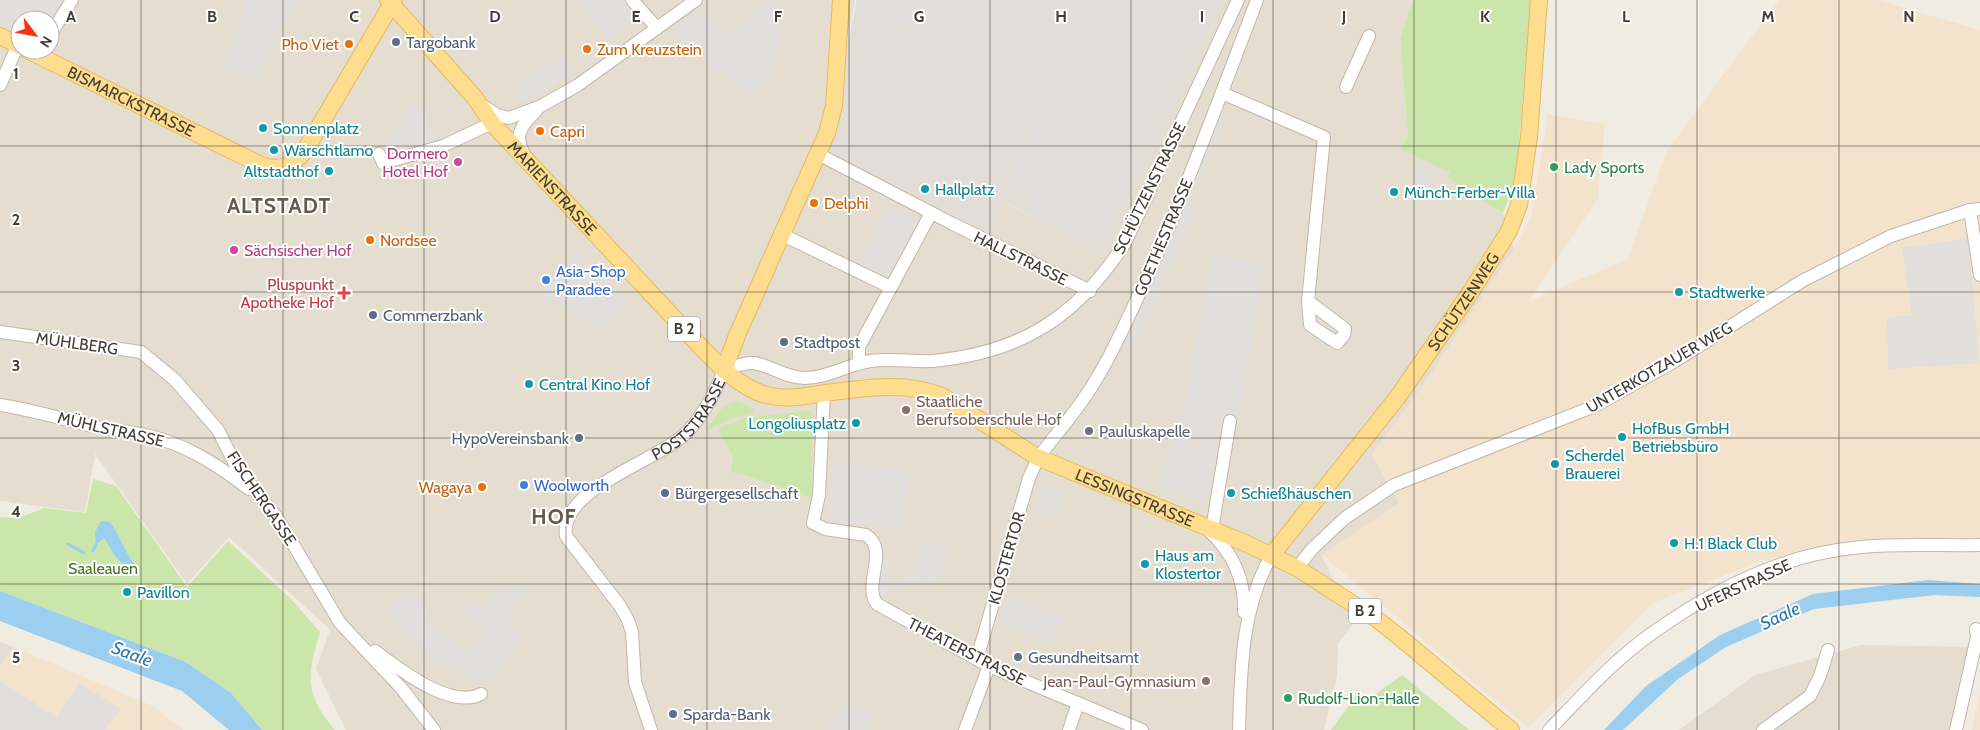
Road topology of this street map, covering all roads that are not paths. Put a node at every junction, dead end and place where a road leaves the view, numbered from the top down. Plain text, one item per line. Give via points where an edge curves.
1 (72, 0) edge
2 (632, 0) edge
3 (696, 0) edge
4 (841, 0) edge
5 (1238, 0) edge
6 (1257, 0) edge
7 (1539, 0) edge
8 (391, 1) edge
9 (60, 19) edge
10 (657, 28) junction
11 (1369, 36) dead end
12 (20, 60) edge
13 (51, 60) edge
14 (0, 85) edge
15 (1346, 87) dead end
16 (1222, 93) junction
17 (541, 106) junction
18 (496, 120) junction
19 (518, 139) junction
20 (379, 154) dead end
21 (818, 154) junction
22 (526, 157) junction
23 (1975, 210) edge
24 (931, 213) junction
25 (782, 235) junction
26 (1980, 276) edge
27 (890, 287) junction
28 (1090, 291) junction
29 (1308, 301) dead end
30 (0, 332) edge
31 (152, 360) joint
32 (859, 363) junction
33 (724, 370) junction
34 (824, 393) junction
35 (0, 405) edge
36 (1230, 421) dead end
37 (1037, 457) junction
38 (264, 502) junction
39 (1206, 527) junction
40 (1980, 545) edge
41 (1271, 556) junction
42 (1296, 568) junction
43 (340, 623) junction
44 (1976, 629) dead end
45 (1244, 635) junction
46 (1828, 650) dead end
47 (977, 659) junction
48 (989, 666) junction
49 (481, 694) dead end
50 (1078, 703) junction
51 (434, 730) edge
52 (651, 730) edge
53 (965, 730) edge
54 (1069, 730) edge
55 (1142, 730) edge
56 (1239, 730) edge
57 (1511, 730) edge
58 (1549, 730) edge
59 (1763, 730) edge
60 (1956, 730) edge

1 - 9 street
2 - 10 street
3 - 10 street
4 - 21 main road, POSTSTRASSE via 834,106
5 - 28 street, SCHÜTZENSTRASSE via 1125,243 1106,274
6 - 16 street, GOETHESTRASSE
7 - 41 main road, SCHÜTZENWEG via 1527,150 1519,205 1509,232 1397,398
8 - 13 main road, BISMARCKSTRASSE via 313,137 299,158 283,168 264,166 236,153
8 - 18 main road, MARIENSTRASSE / B 2
10 - 17 street via 578,85
11 - 15 street
12 - 14 street
16 - 29 street via 1324,137
16 - 37 street, GOETHESTRASSE via 1166,236 1108,357 1071,416
17 - 18 street via 513,118
17 - 19 street via 523,124
18 - 19 street
18 - 20 street via 443,146 383,163
18 - 22 main road, MARIENSTRASSE / B 2
19 - 22 street
21 - 24 street
21 - 25 main road, POSTSTRASSE
22 - 33 main road, MARIENSTRASSE / B 2
23 - 26 street
23 - 42 street, UNTERKOTZAUER WEG via 1891,236 1802,281 1675,361 1595,406 1394,485 1345,518
24 - 27 street
24 - 28 street, HALLSTRASSE
25 - 27 street
25 - 33 main road, POSTSTRASSE
27 - 32 street via 859,347
28 - 32 street, SCHÜTZENSTRASSE via 1044,328 997,348 929,361
30 - 31 street, MÜHLBERG via 141,352
31 - 38 street, FISCHERGASSE via 175,380 218,430 236,466
32 - 33 street, SCHÜTZENSTRASSE via 812,378 792,377 754,363
33 - 34 main road, LESSINGSTRASSE / B 2 via 754,390 770,396 794,398
33 - 52 street, POSTSTRASSE via 702,414 684,435 601,485 573,508 565,527 566,536 628,620 632,632 633,669
34 - 37 main road, LESSINGSTRASSE / B 2 via 906,387 927,390 961,406
34 - 47 street, THEATERSTRASSE via 819,488 813,525 866,535 875,544 872,593 875,603
35 - 38 street, MÜHLSTRASSE via 172,443 219,465
36 - 39 street
37 - 39 main road, LESSINGSTRASSE / B 2
37 - 47 street, KLOSTERTOR
38 - 43 street, FISCHERGASSE via 289,536
39 - 41 main road, LESSINGSTRASSE / B 2
39 - 45 street via 1236,566 1242,584
40 - 58 street, UFERSTRASSE via 1861,547 1781,564 1710,596 1650,634
41 - 42 main road, LESSINGSTRASSE / B 2
41 - 45 street via 1252,599
42 - 57 main road, LESSINGSTRASSE / B 2 via 1368,613
43 - 49 street, FISCHERGASSE via 387,660 445,694 465,699
43 - 51 street, FISCHERGASSE via 402,689
44 - 60 street via 1977,637
45 - 56 street
46 - 59 street via 1810,696
47 - 48 street, THEATERSTRASSE
48 - 50 street, THEATERSTRASSE
48 - 53 street
50 - 54 street
50 - 55 street, THEATERSTRASSE

